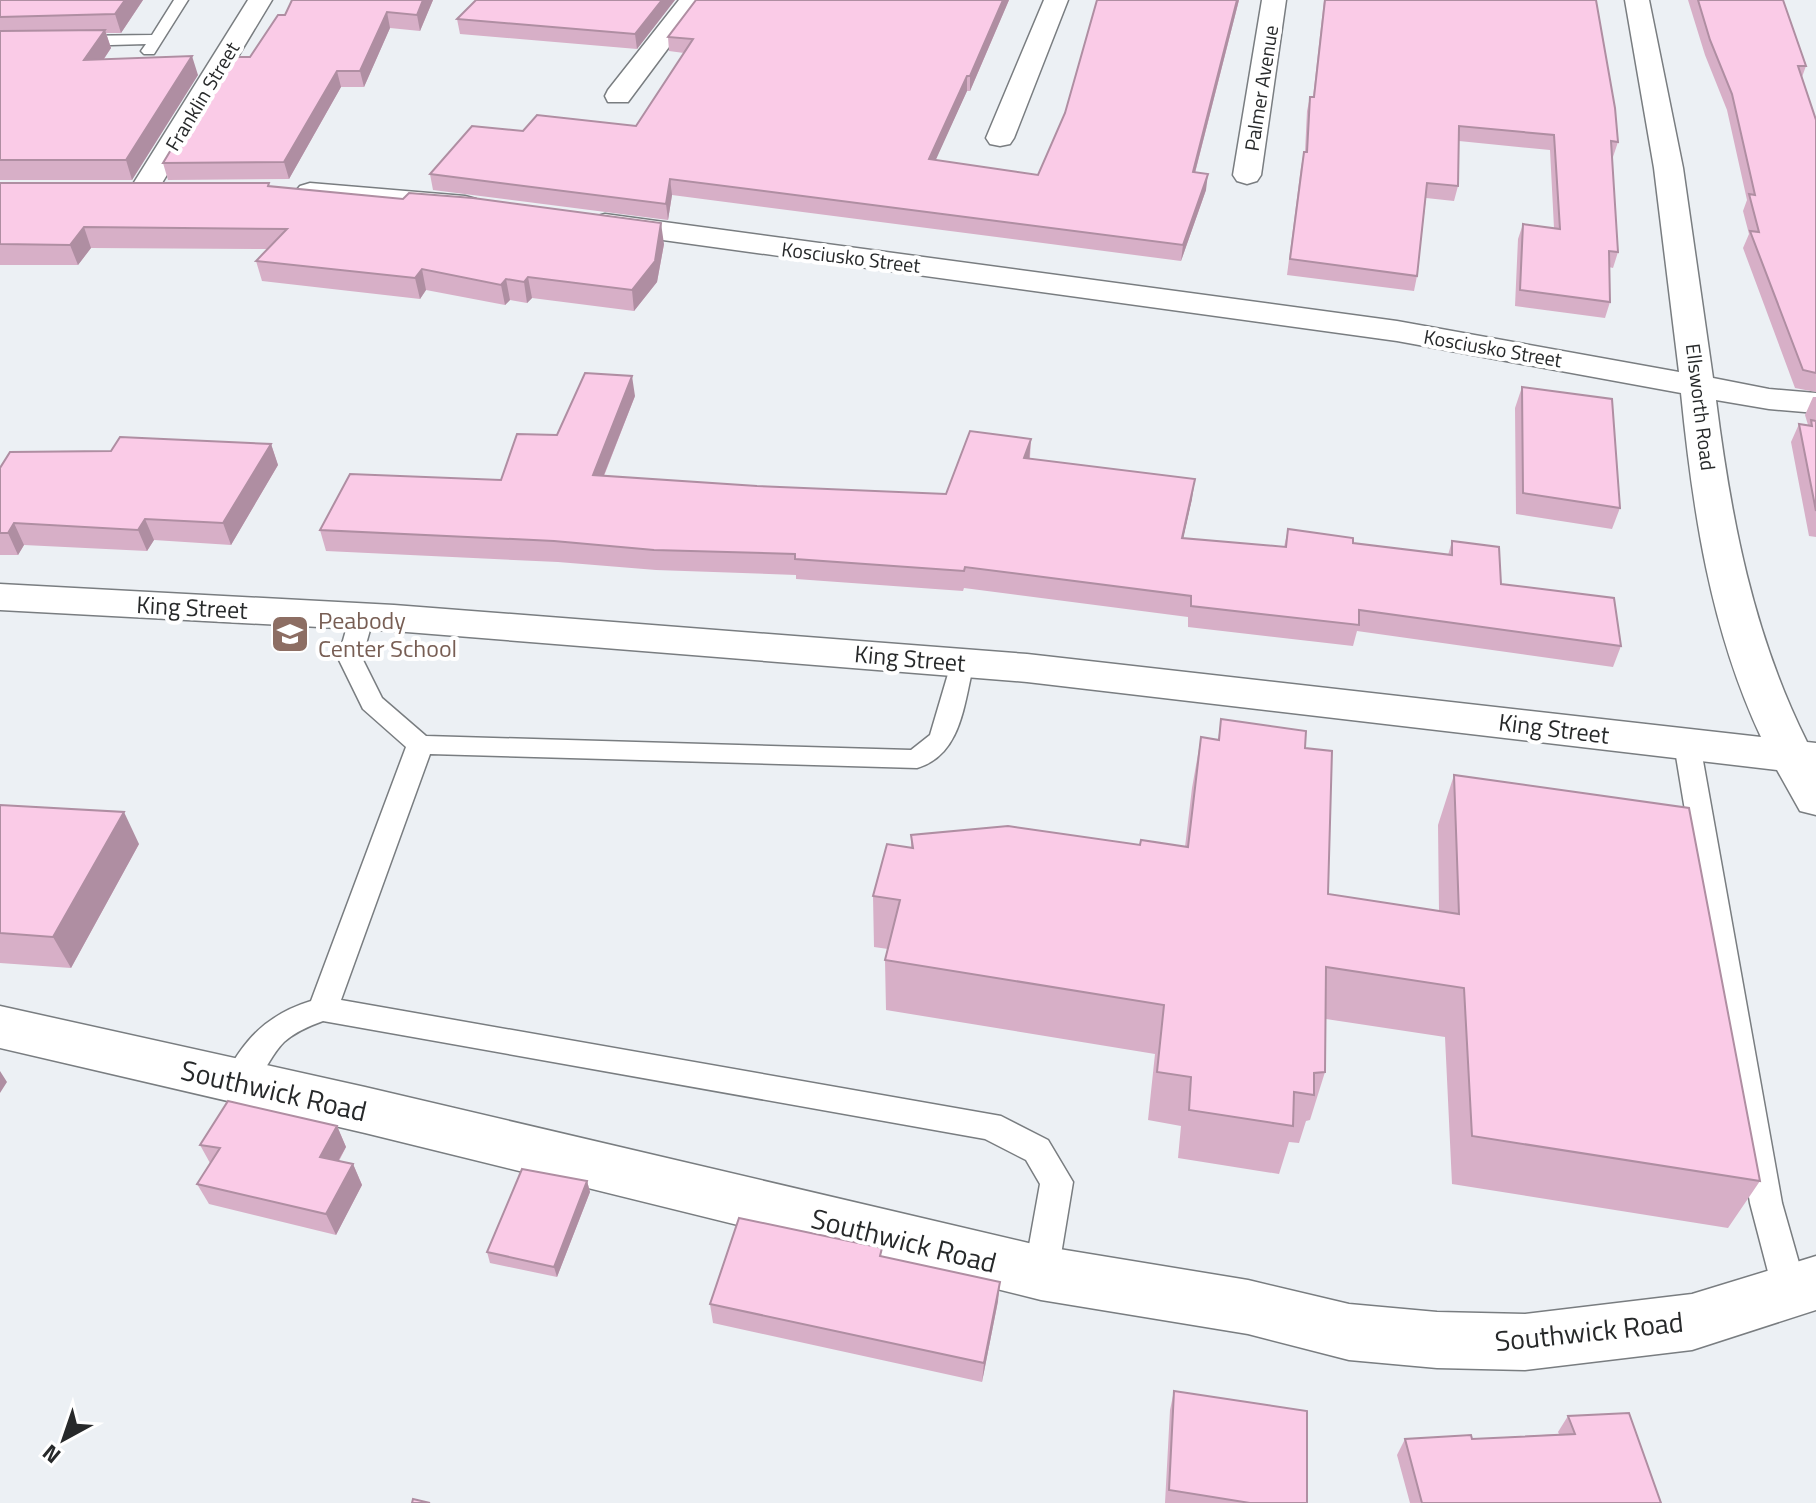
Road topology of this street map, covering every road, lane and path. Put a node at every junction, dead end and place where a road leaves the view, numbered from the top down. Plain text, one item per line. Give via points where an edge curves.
1 (181, 0) edge
2 (260, 0) edge
3 (692, 0) edge
4 (1056, 0) edge
5 (1274, 0) edge
6 (1637, 0) edge
7 (157, 39) junction
8 (63, 41) edge
9 (139, 67) edge
10 (618, 96) dead end
11 (1000, 138) dead end
12 (1247, 175) dead end
13 (287, 191) edge
14 (111, 192) edge
15 (491, 208) edge
16 (578, 220) edge
17 (1697, 384) junction
18 (1816, 403) edge
19 (0, 597) edge
20 (362, 616) junction
21 (962, 663) junction
22 (1687, 744) junction
23 (420, 745) junction
24 (1803, 758) edge
25 (1816, 799) edge
26 (323, 1009) junction
27 (0, 1027) edge
28 (238, 1082) junction
29 (1041, 1273) junction
30 (1803, 1287) edge

1 - 7 lane
2 - 14 street, Franklin Street via 157,192
3 - 10 street
4 - 11 street
5 - 12 street, Palmer Avenue
6 - 17 street, Ellsworth Road via 1681,253
7 - 8 lane
7 - 9 lane
13 - 15 street
16 - 17 street, Kosciusko Street via 1397,331
17 - 18 street, Kosciusko Street
17 - 24 street, Ellsworth Road via 1727,582 1747,648
19 - 20 street, King Street
20 - 21 street, King Street
20 - 23 lane via 350,658 372,703
21 - 22 street, King Street
21 - 23 lane via 942,739 917,759
22 - 24 street, King Street
22 - 30 lane via 1766,1203
23 - 26 lane
24 - 25 street, Ellsworth Road
26 - 28 lane via 271,1031
26 - 29 lane via 990,1126 1037,1150 1057,1182
27 - 28 street, Southwick Road
28 - 29 street, Southwick Road
29 - 30 street, Southwick Road via 1248,1307 1349,1332 1525,1342 1692,1322

